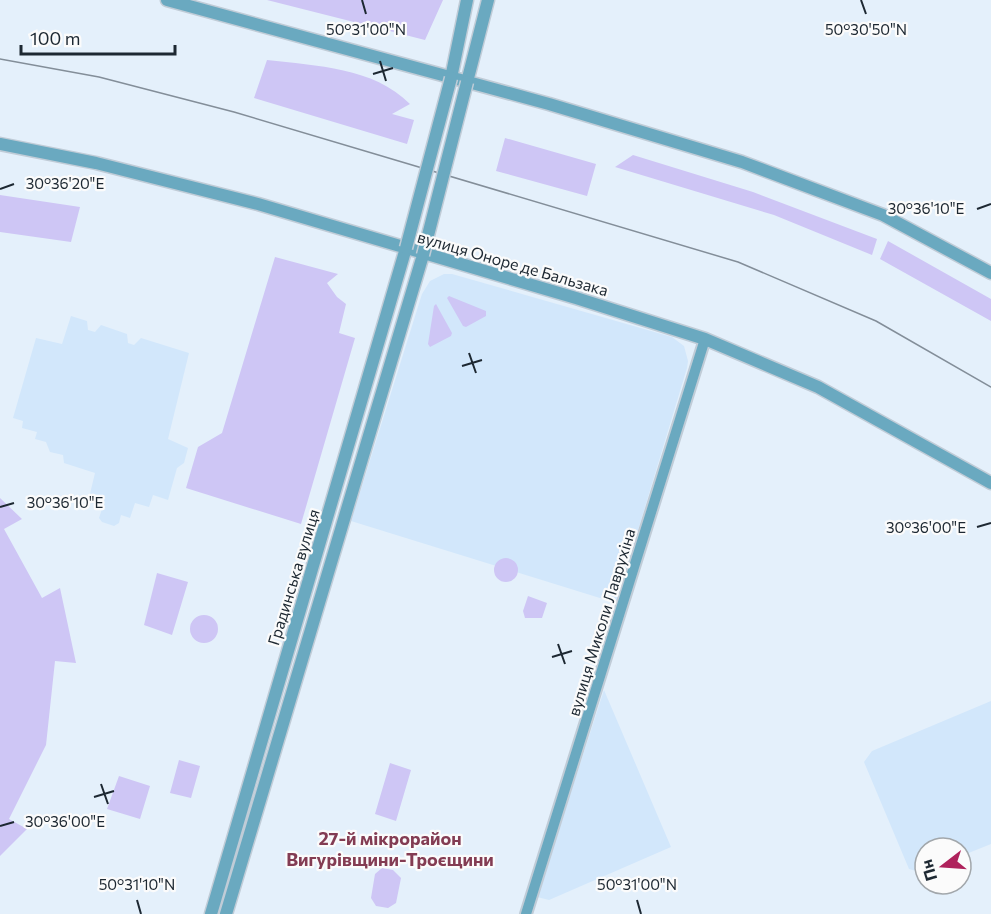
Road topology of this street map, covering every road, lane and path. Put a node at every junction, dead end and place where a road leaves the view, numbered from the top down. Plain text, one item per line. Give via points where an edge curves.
1 (167, 0) edge
2 (468, 0) edge
3 (488, 0) edge
4 (452, 78) junction
5 (467, 82) junction
6 (0, 144) edge
7 (406, 249) junction
8 (423, 255) junction
9 (991, 273) edge
10 (705, 339) junction
11 (991, 483) edge
12 (211, 914) edge
13 (226, 914) edge
14 (526, 914) edge

1 - 4 street
2 - 4 street, Градинська вулиця
3 - 5 street, Градинська вулиця
4 - 5 street
4 - 7 street, Градинська вулиця, bridge
5 - 8 street, Градинська вулиця, bridge
5 - 9 street via 742,162 883,215
6 - 7 street, вулиця Оноре де Бальзака via 96,163 258,204
7 - 8 street, вулиця Оноре де Бальзака
7 - 12 street, Градинська вулиця
8 - 10 street, вулиця Оноре де Бальзака
8 - 13 street, Градинська вулиця
10 - 11 street, вулиця Оноре де Бальзака via 818,387
10 - 14 street, вулиця Миколи Лаврухіна

